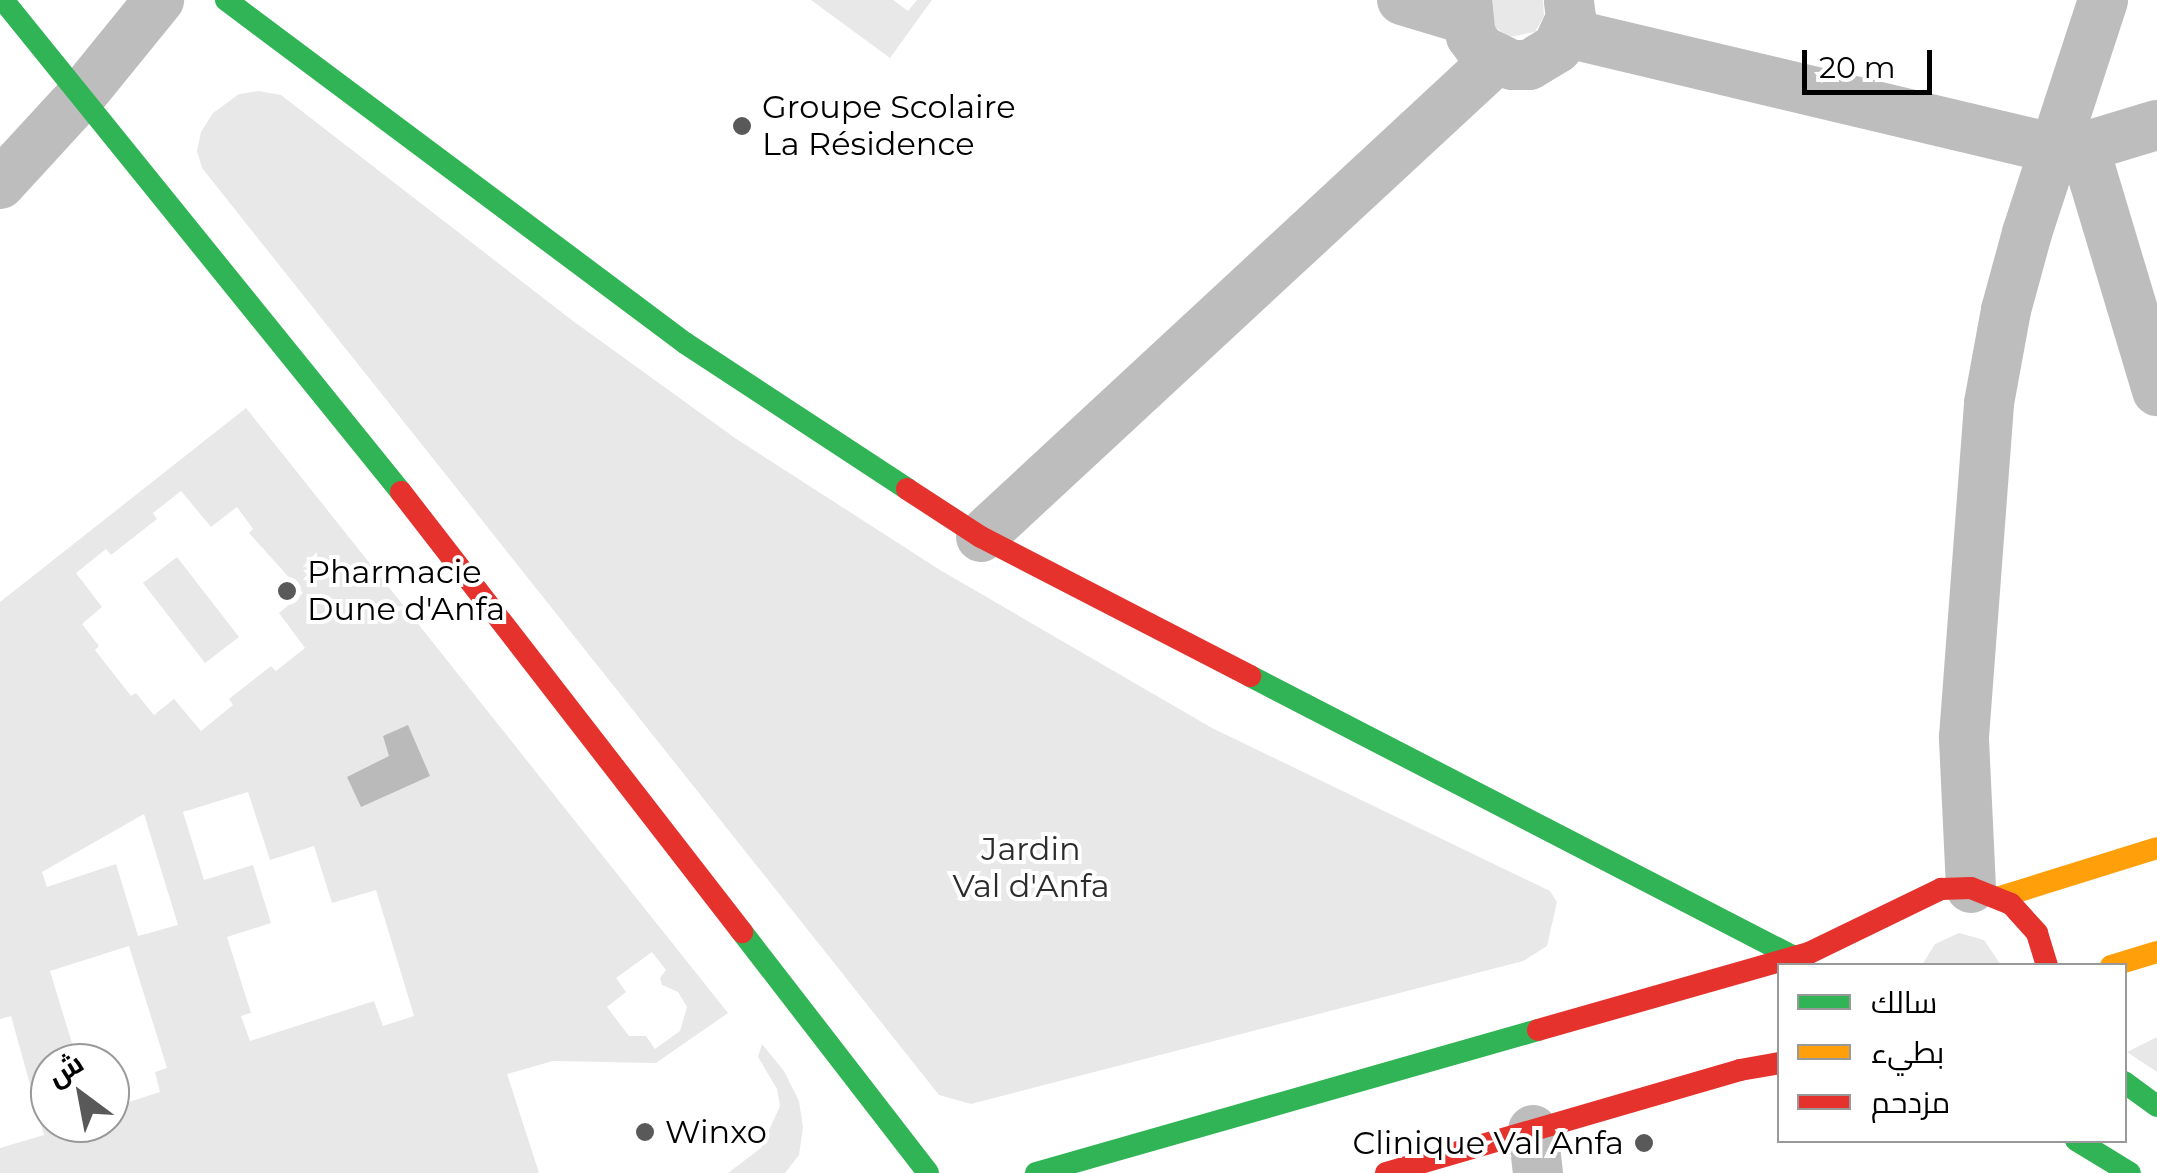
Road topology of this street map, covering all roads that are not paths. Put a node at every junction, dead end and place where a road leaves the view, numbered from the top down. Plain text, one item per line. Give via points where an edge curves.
1 (3, 0) edge
2 (159, 0) edge
3 (226, 0) edge
4 (1402, 0) edge
5 (2103, 0) edge
6 (1466, 9) edge
7 (1568, 17) edge
8 (1496, 60) junction
9 (81, 96) junction
10 (2157, 125) edge
11 (2070, 148) junction
12 (0, 184) edge
13 (2157, 390) edge
14 (980, 536) junction
15 (2157, 848) edge
16 (1985, 893) junction
17 (1902, 908) junction
18 (1876, 944) dead end
19 (2157, 952) edge
20 (1794, 958) junction
21 (2046, 963) edge
22 (2121, 963) edge
23 (1777, 1064) edge
24 (2127, 1084) edge
25 (2157, 1106) edge
26 (2081, 1143) edge
27 (1535, 1152) edge
28 (928, 1173) edge
29 (1036, 1173) edge
30 (1386, 1173) edge
31 (2130, 1173) edge

1 - 9 main road
2 - 9 street
3 - 14 main road via 685,343
4 - 6 street
5 - 11 street
6 - 8 street via 1481,50
7 - 8 street via 1557,48 1529,64
7 - 11 street
8 - 14 street
9 - 12 street
9 - 28 main road via 430,528
10 - 11 street
11 - 13 street
11 - 16 street via 2006,310 1989,403 1964,738
14 - 20 main road
15 - 16 main road
16 - 17 main road via 1927,892
16 - 21 main road via 2021,912 2037,933
17 - 18 main road
17 - 20 main road
19 - 22 main road
20 - 29 main road
23 - 27 main road via 1740,1070
24 - 25 main road
26 - 31 main road
27 - 30 main road

